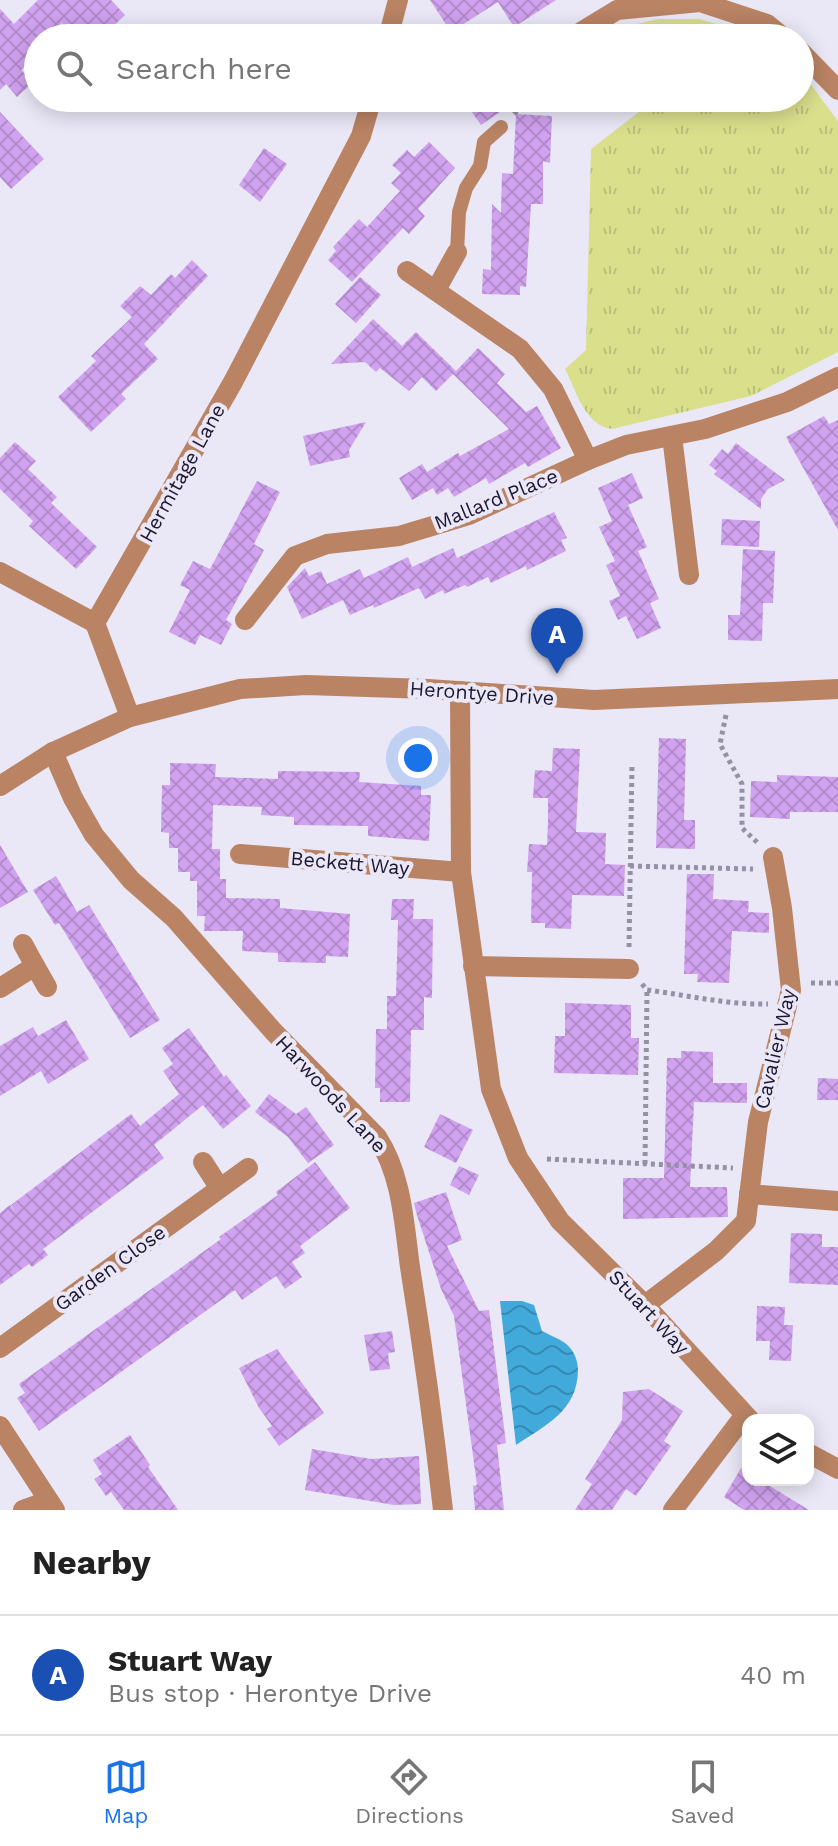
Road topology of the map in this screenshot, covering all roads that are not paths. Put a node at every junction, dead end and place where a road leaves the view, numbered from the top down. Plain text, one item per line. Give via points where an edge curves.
1 (398, 0) edge
2 (700, 1) edge
3 (614, 5) edge
4 (392, 24) edge
5 (589, 24) edge
6 (767, 24) edge
7 (814, 65) edge
8 (838, 90) edge
9 (368, 112) edge
10 (501, 127) dead end
11 (457, 252) joint
12 (407, 271) dead end
13 (436, 290) junction
14 (838, 377) edge
15 (672, 436) junction
16 (588, 460) junction
17 (0, 572) edge
18 (689, 575) dead end
19 (245, 620) dead end
20 (95, 623) junction
21 (838, 689) edge
22 (460, 691) junction
23 (130, 717) junction
24 (53, 752) junction
25 (0, 786) edge
26 (240, 854) dead end
27 (774, 864) road end
28 (461, 872) junction
29 (23, 944) dead end
30 (35, 966) junction
31 (473, 966) junction
32 (629, 969) road end
33 (47, 987) dead end
34 (0, 988) edge
35 (203, 1162) dead end
36 (248, 1168) dead end
37 (219, 1187) junction
38 (749, 1194) junction
39 (838, 1201) edge
40 (645, 1305) junction
41 (0, 1348) edge
42 (743, 1414) edge
43 (742, 1424) edge
44 (0, 1426) edge
45 (814, 1456) edge
46 (838, 1469) edge
47 (51, 1505) edge
48 (23, 1510) edge
49 (443, 1510) edge
50 (673, 1510) edge

1 - 4 street
2 - 3 street
2 - 6 street
3 - 5 street
7 - 8 street
9 - 20 street, Hermitage Lane via 361,136 233,382
10 - 11 lane via 484,142 480,166 466,188
11 - 13 street
12 - 13 street
13 - 16 street via 520,349 553,389
14 - 15 street, Mallard Place via 787,402
15 - 16 street, Mallard Place
15 - 18 street
16 - 19 street, Mallard Place via 469,515 399,536 327,544 295,556
17 - 20 street
20 - 23 street
21 - 22 street, Herontye Drive via 594,700
22 - 23 street, Herontye Drive via 306,685 240,689
22 - 28 street, Stuart Way
23 - 24 street
24 - 25 street
24 - 49 street, Harwoods Lane via 94,835 131,880 174,918 390,1157 428,1377
26 - 28 street, Beckett Way
27 - 38 street, Cavalier Way via 791,983 758,1122
28 - 31 street, Stuart Way
29 - 30 street
30 - 33 street
30 - 34 street
31 - 32 street
31 - 40 street, Stuart Way via 491,1089 518,1158 560,1221
35 - 37 street
36 - 37 street, Garden Close
37 - 41 street, Garden Close
38 - 39 street
38 - 40 street, Cavalier Way via 746,1221
40 - 42 street, Stuart Way
43 - 50 street
44 - 47 street
45 - 46 street
47 - 48 street

